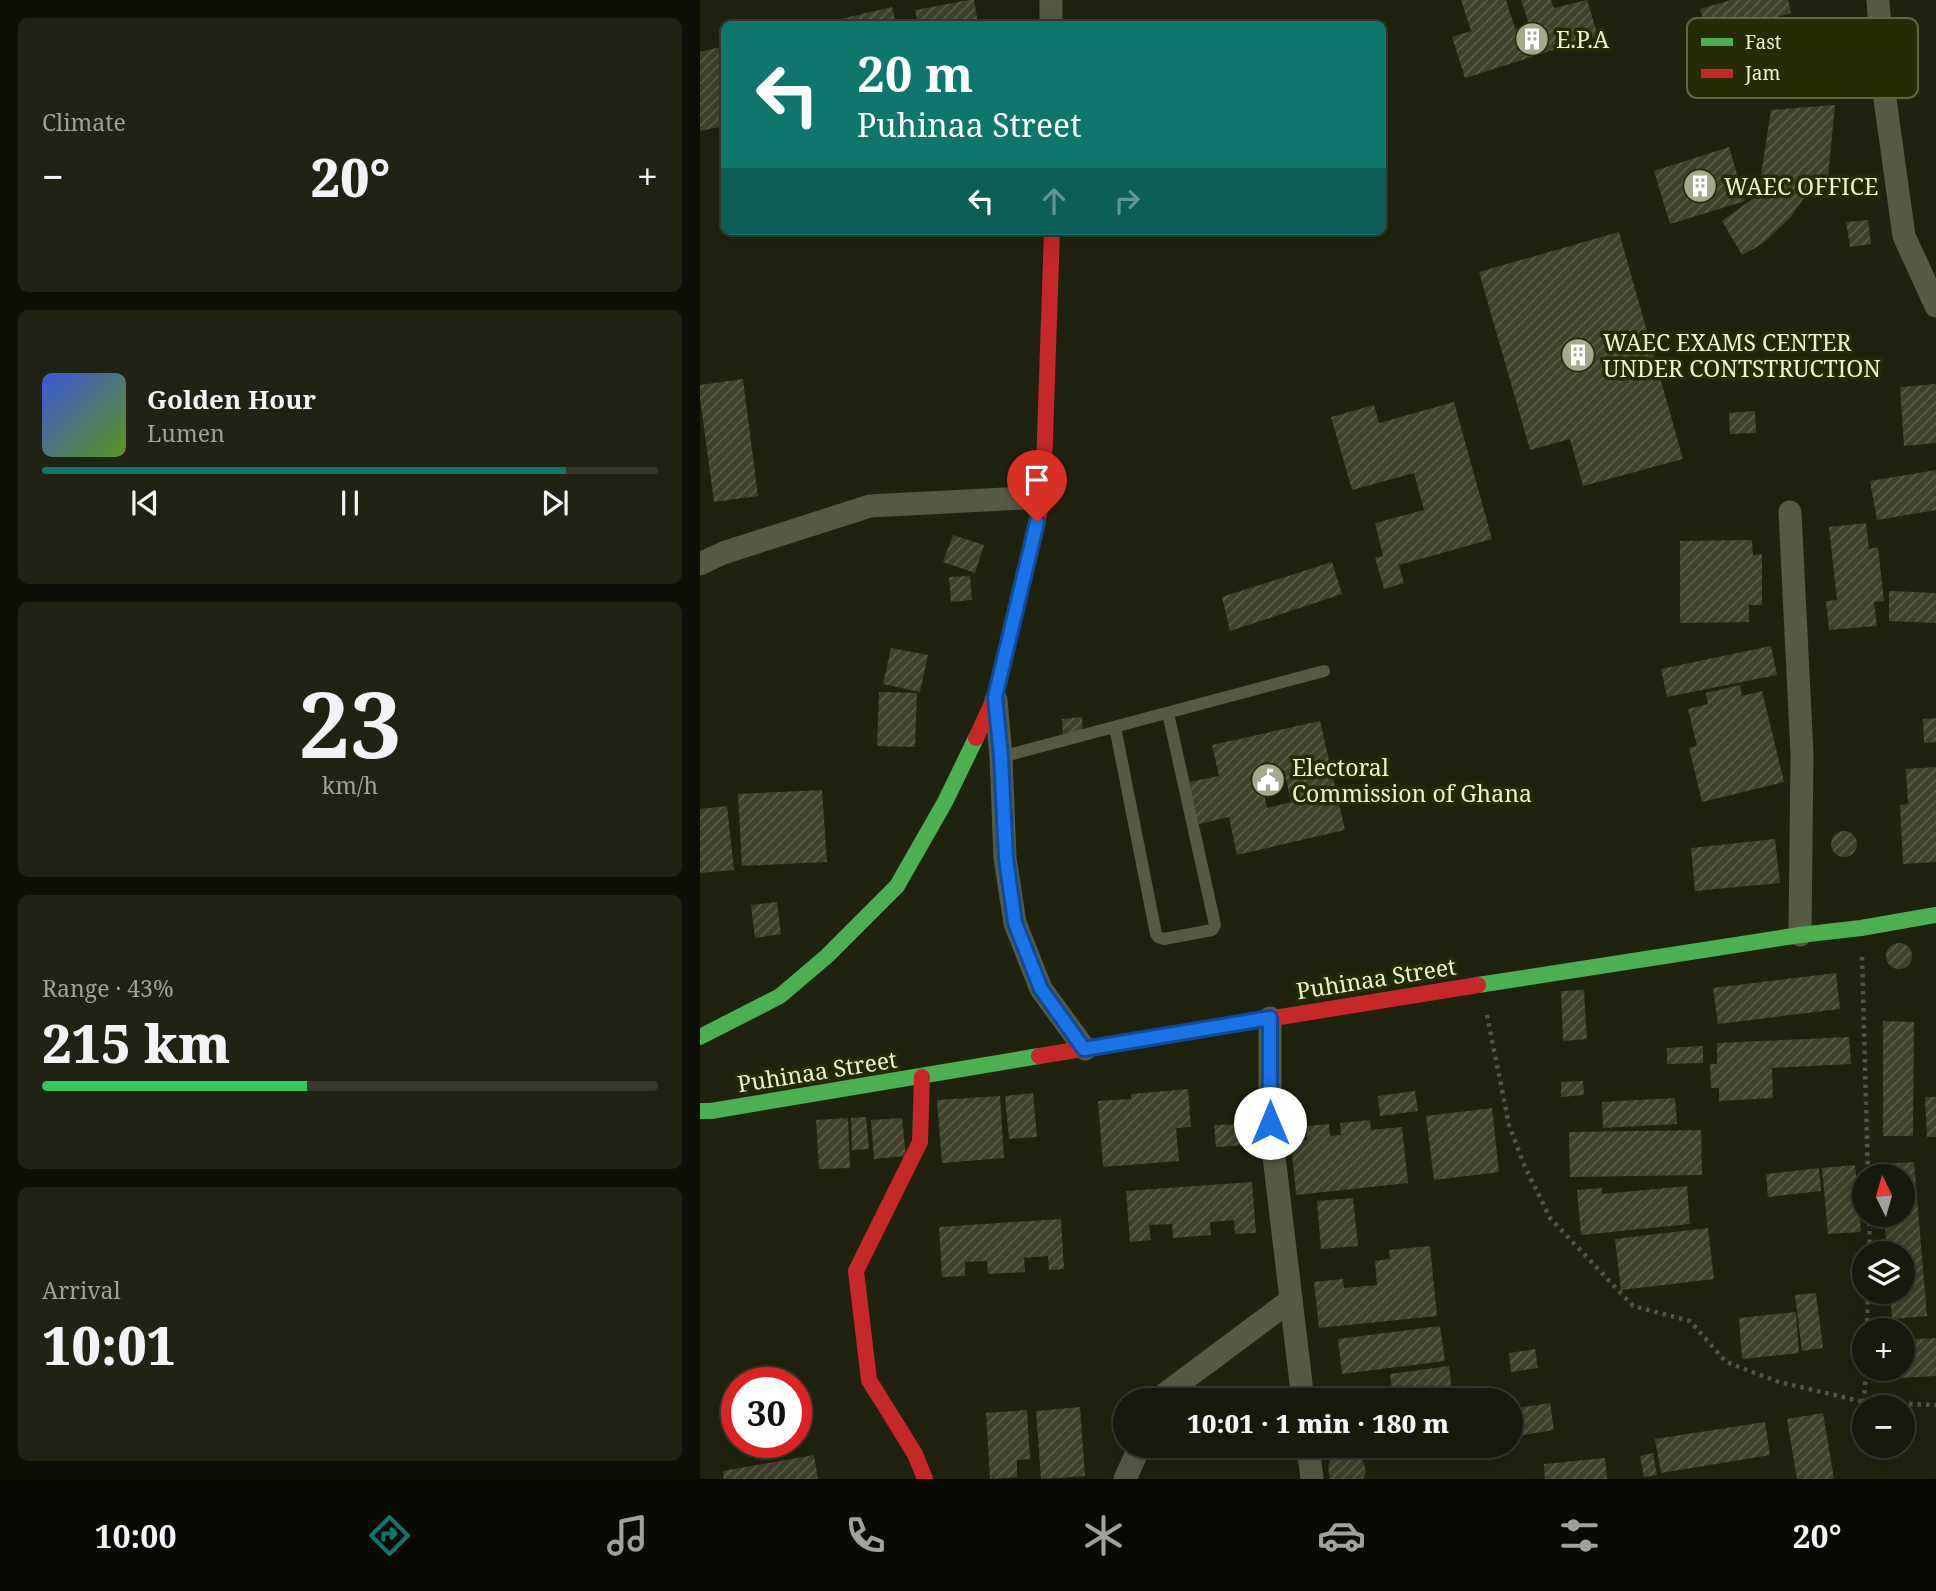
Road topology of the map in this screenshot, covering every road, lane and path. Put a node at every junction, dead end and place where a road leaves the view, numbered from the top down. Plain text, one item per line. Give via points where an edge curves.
1 (1878, 0) edge
2 (1879, 18) edge
3 (1885, 98) edge
4 (1052, 235) edge
5 (1936, 306) edge
6 (1043, 496) junction
7 (1790, 512) dead end
8 (700, 564) edge
9 (1324, 671) dead end
10 (995, 697) junction
11 (1168, 713) junction
12 (1115, 727) junction
13 (1001, 757) junction
14 (1936, 915) edge
15 (1861, 928) junction
16 (1800, 935) junction
17 (1481, 985) junction
18 (1270, 1018) junction
19 (700, 1037) edge
20 (1084, 1049) junction
21 (922, 1077) junction
22 (700, 1111) edge
23 (1868, 1164) edge
24 (1291, 1300) junction
25 (1173, 1388) edge
26 (1302, 1388) edge
27 (1852, 1399) edge
28 (1915, 1404) edge
29 (1936, 1405) edge
30 (1135, 1458) edge
31 (1309, 1458) edge
32 (925, 1479) edge
33 (1125, 1479) edge
34 (1312, 1479) edge

1 - 2 street
3 - 5 street via 1904,236
4 - 6 street
6 - 8 street via 870,506
6 - 10 street
7 - 16 street via 1802,754
9 - 11 lane
10 - 13 street
10 - 19 street via 945,802 897,886 780,996
11 - 12 lane
11 - 12 lane via 1215,925 1212,930 1164,939 1156,934
12 - 13 lane
13 - 20 street via 1006,858 1015,923 1041,989
14 - 15 street, Puhinaa Street
15 - 16 street, Puhinaa Street
15 - 23 path
16 - 17 street, Puhinaa Street
17 - 18 street, Puhinaa Street
17 - 27 path via 1509,1125 1550,1218 1633,1306 1690,1321 1726,1362 1779,1382
18 - 20 street, Puhinaa Street
18 - 24 street via 1270,1123
20 - 21 street, Puhinaa Street
21 - 22 street, Puhinaa Street
21 - 32 street via 920,1142 856,1271 869,1380 915,1454
24 - 25 street
24 - 26 street
28 - 29 path
30 - 33 street
31 - 34 street

